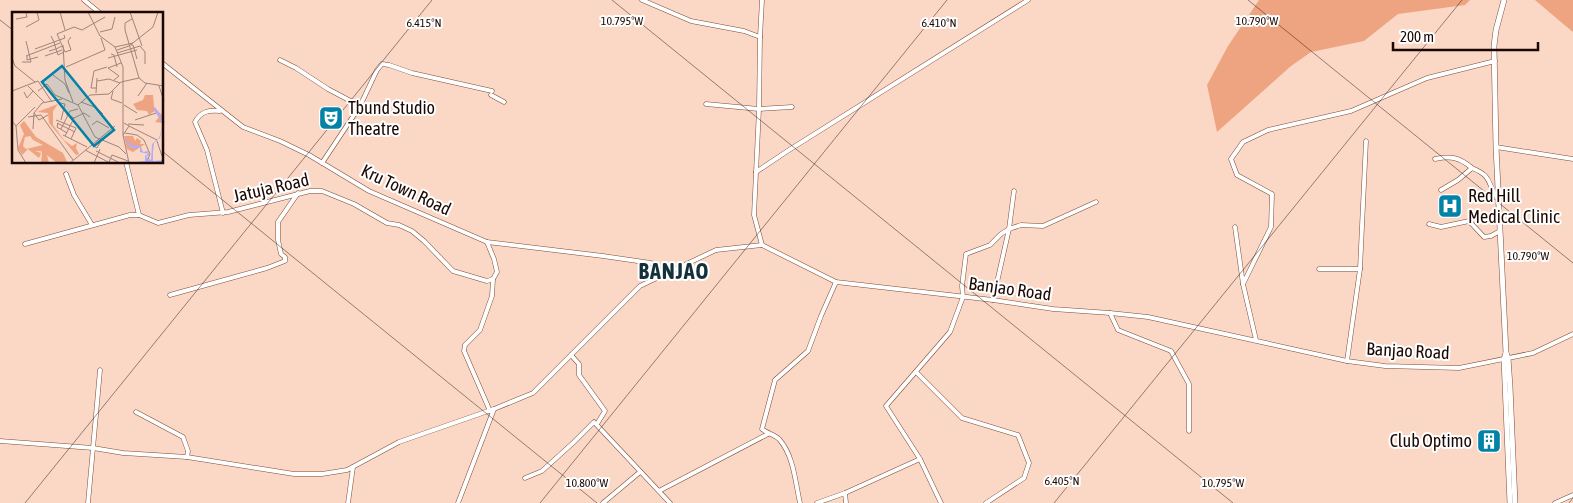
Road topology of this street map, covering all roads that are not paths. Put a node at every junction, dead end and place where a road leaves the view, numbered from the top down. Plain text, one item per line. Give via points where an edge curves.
1 (84, 0) edge
2 (642, 0) edge
3 (762, 0) edge
4 (1028, 0) edge
5 (1504, 0) edge
6 (99, 12) edge
7 (760, 37) junction
8 (280, 60) dead end
9 (1495, 61) junction
10 (164, 65) edge
11 (504, 102) dead end
12 (706, 104) dead end
13 (360, 106) junction
14 (792, 107) dead end
15 (759, 109) junction
16 (222, 111) junction
17 (1366, 141) dead end
18 (1496, 147) junction
19 (1434, 158) dead end
20 (1573, 159) edge
21 (322, 163) junction
22 (126, 164) edge
23 (1472, 168) junction
24 (756, 172) junction
25 (66, 174) dead end
26 (1441, 190) dead end
27 (1014, 191) dead end
28 (298, 193) junction
29 (1498, 199) junction
30 (1096, 202) dead end
31 (223, 213) junction
32 (139, 215) junction
33 (1429, 224) dead end
34 (92, 225) junction
35 (1235, 227) dead end
36 (1009, 229) junction
37 (1500, 232) junction
38 (487, 242) junction
39 (25, 244) dead end
40 (762, 245) junction
41 (1319, 269) dead end
42 (1360, 269) junction
43 (664, 275) junction
44 (493, 279) junction
45 (836, 282) junction
46 (1243, 284) junction
47 (170, 295) dead end
48 (963, 297) junction
49 (993, 300) junction
50 (1110, 313) junction
51 (1573, 334) edge
52 (1256, 340) junction
53 (571, 355) junction
54 (1506, 356) junction
55 (1347, 361) junction
56 (100, 370) dead end
57 (916, 372) junction
58 (492, 410) junction
59 (136, 412) dead end
60 (597, 424) junction
61 (1189, 431) dead end
62 (768, 434) junction
63 (0, 441) edge
64 (93, 448) junction
65 (187, 457) junction
66 (920, 459) junction
67 (353, 467) junction
68 (640, 472) junction
69 (525, 478) dead end
70 (659, 491) junction
71 (845, 493) junction
72 (1512, 493) junction
73 (1573, 495) edge
74 (88, 503) edge
75 (348, 503) edge
76 (458, 503) edge
77 (603, 503) edge
78 (670, 503) edge
79 (800, 503) edge
80 (817, 503) edge
81 (846, 503) edge
82 (941, 503) edge
83 (986, 503) edge
84 (1510, 503) edge
85 (1515, 503) edge
86 (1555, 503) edge

1 - 6 street
2 - 7 street via 691,21
3 - 7 street
4 - 24 street
5 - 9 street via 1496,30
7 - 15 street
8 - 13 street
9 - 18 street
9 - 46 street via 1427,78 1352,111 1268,130 1243,142 1231,159 1237,175 1272,194 1271,226
10 - 16 street, Kru Town Road
11 - 13 street via 492,93 382,64
12 - 15 street
13 - 21 street
14 - 15 street
15 - 24 street
16 - 21 street, Kru Town Road via 243,127 309,154
16 - 31 street via 206,111 196,122 207,150
17 - 42 street
18 - 20 street
18 - 29 street
19 - 23 street via 1450,156
21 - 38 street, Kru Town Road via 369,190
22 - 32 street
23 - 26 street
23 - 29 street via 1489,180
24 - 40 street via 754,215
25 - 34 street
27 - 36 street
28 - 31 street, Jatuja Road
28 - 44 street, Jatuja Road via 322,191 354,204 387,223 412,231 453,271 487,281
28 - 47 street via 278,222 278,240 285,261
29 - 37 street
30 - 36 street via 1044,226 1021,225
31 - 32 street, Jatuja Road via 189,215 158,223
32 - 34 street, Jatuja Road
33 - 37 street via 1441,226 1468,221 1484,236
34 - 39 street, Jatuja Road
35 - 46 street
36 - 48 street via 990,246 966,254
36 - 49 street
37 - 54 street
38 - 43 street, Kru Town Road via 651,263
38 - 44 street via 497,272
40 - 43 street via 716,250
40 - 45 street, Banjao Road
41 - 42 street
42 - 55 street
43 - 53 street via 640,286
44 - 58 street via 492,296 480,330 465,345 464,351
45 - 48 street, Banjao Road
45 - 62 street via 808,351 775,380 762,429
46 - 52 street
48 - 49 street, Banjao Road
48 - 57 street via 950,332
49 - 50 street, Banjao Road
50 - 52 street, Banjao Road via 1148,317
50 - 61 street via 1118,330 1171,351 1189,384
51 - 54 street, Banjao Road via 1533,353
52 - 55 street, Banjao Road
53 - 58 street via 532,393
53 - 60 street via 579,364 579,375 605,411
54 - 55 street, Banjao Road via 1459,368 1384,366
54 - 72 street
56 - 64 street
57 - 66 street via 886,406
57 - 83 street via 962,418 1018,435 1029,463 1024,478
58 - 67 street via 400,442
58 - 76 street
59 - 65 street via 183,437
60 - 68 street
60 - 69 street via 594,422 542,471
62 - 70 street
62 - 79 street via 778,437 789,453
63 - 64 street
64 - 65 street
64 - 74 street
65 - 67 street via 294,474 322,474
66 - 71 street
66 - 82 street
67 - 75 street
68 - 70 street
68 - 77 street
70 - 78 street
71 - 80 street
71 - 81 street
72 - 84 street
72 - 85 street
73 - 86 street

